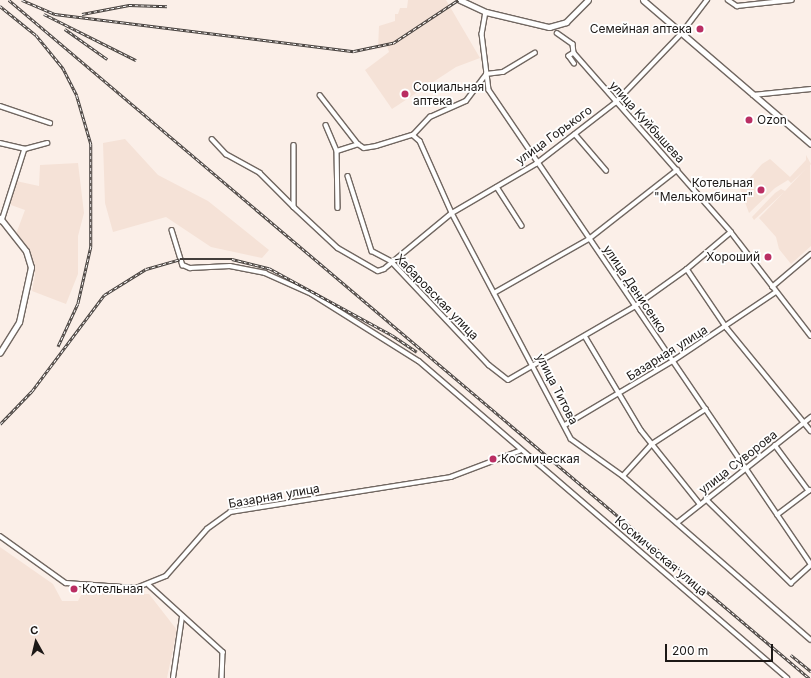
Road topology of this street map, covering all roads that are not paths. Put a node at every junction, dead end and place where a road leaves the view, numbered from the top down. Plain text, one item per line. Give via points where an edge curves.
1 (460, 0) edge
2 (588, 0) edge
3 (643, 0) edge
4 (708, 0) edge
5 (728, 0) edge
6 (792, 0) edge
7 (486, 12) junction
8 (557, 33) dead end
9 (681, 34) junction
10 (535, 53) dead end
11 (574, 53) junction
12 (574, 63) dead end
13 (486, 74) junction
14 (811, 89) edge
15 (320, 95) dead end
16 (753, 95) junction
17 (615, 103) junction
18 (0, 106) edge
19 (50, 123) dead end
20 (326, 125) dead end
21 (575, 134) junction
22 (413, 135) junction
23 (212, 139) dead end
24 (0, 143) edge
25 (47, 143) dead end
26 (358, 144) junction
27 (811, 144) edge
28 (294, 146) dead end
29 (25, 149) junction
30 (337, 151) junction
31 (536, 164) junction
32 (606, 170) dead end
33 (677, 170) junction
34 (348, 176) dead end
35 (497, 187) junction
36 (294, 207) junction
37 (338, 208) dead end
38 (452, 213) junction
39 (1, 219) edge
40 (522, 226) dead end
41 (172, 230) dead end
42 (731, 232) junction
43 (589, 239) junction
44 (811, 254) edge
45 (391, 261) junction
46 (687, 270) junction
47 (772, 287) junction
48 (776, 292) junction
49 (494, 293) junction
50 (634, 307) junction
51 (727, 328) junction
52 (585, 336) junction
53 (811, 336) edge
54 (0, 352) edge
55 (673, 362) junction
56 (535, 365) junction
57 (619, 395) junction
58 (706, 409) junction
59 (811, 417) edge
60 (804, 422) junction
61 (565, 425) junction
62 (811, 431) edge
63 (652, 444) junction
64 (775, 445) junction
65 (519, 451) junction
66 (746, 468) junction
67 (623, 476) junction
68 (810, 490) edge
69 (706, 499) junction
70 (700, 504) junction
71 (777, 515) junction
72 (677, 523) junction
73 (0, 536) edge
74 (811, 565) edge
75 (149, 585) junction
76 (182, 617) junction
77 (811, 640) edge
78 (173, 678) edge
79 (222, 678) edge
80 (788, 678) edge

1 - 7 street
2 - 7 street via 566,22 549,27
3 - 9 street
4 - 9 street, улица Горького
5 - 6 street via 737,6
7 - 13 street, улица Денисенко via 482,34
8 - 11 street, улица Куйбышева via 573,44
9 - 16 street
9 - 17 street, улица Горького
10 - 13 street via 503,72
11 - 12 street via 569,56
11 - 17 street, улица Куйбышева
13 - 22 street via 466,101 430,117
13 - 31 street, улица Денисенко via 489,90
14 - 16 street
15 - 26 street
16 - 27 street
17 - 21 street, улица Горького
17 - 33 street, улица Куйбышева
18 - 19 street
20 - 30 street
21 - 31 street, улица Горького
21 - 32 street
22 - 26 street via 364,148
22 - 38 street, улица Титова via 420,141
23 - 36 street via 226,154 260,173
24 - 29 street
25 - 29 street
26 - 30 street
28 - 36 street
29 - 39 street
30 - 37 street
31 - 35 street, улица Горького
31 - 43 street, улица Денисенко
33 - 42 street, улица Куйбышева
33 - 43 street
34 - 45 street, Хабаровская улица via 372,251
35 - 38 street, улица Горького
35 - 40 street
36 - 45 street, улица Горького via 348,253 378,271
38 - 45 street, улица Горького
38 - 49 street, улица Титова
39 - 54 street via 26,251 30,267 19,322
41 - 65 street, Космическая улица via 183,265 190,268 246,268 312,294 419,361
42 - 46 street
42 - 47 street, улица Куйбышева
43 - 49 street
43 - 50 street, улица Денисенко
44 - 47 street
45 - 56 street, Хабаровская улица via 489,365 508,380
46 - 50 street
46 - 51 street
47 - 48 street, улица Куйбышева
48 - 51 street, Базарная улица
48 - 53 street, улица Куйбышева
49 - 56 street, улица Титова
50 - 52 street
50 - 55 street, улица Денисенко
51 - 55 street, Базарная улица
51 - 60 street
52 - 56 street
52 - 57 street
55 - 57 street, Базарная улица
55 - 58 street, улица Денисенко
56 - 61 street, улица Титова
57 - 61 street, Базарная улица
57 - 63 street
58 - 63 street
58 - 66 street, улица Денисенко
59 - 60 street, улица Суворова
60 - 62 street
60 - 64 street, улица Суворова
61 - 67 street, улица Титова via 571,439
63 - 67 street
63 - 70 street
64 - 66 street, улица Суворова
64 - 68 street
65 - 75 street, Базарная улица via 451,477 230,512 207,529 166,576
65 - 80 street, Космическая улица
66 - 69 street, улица Суворова
66 - 71 street, улица Денисенко
67 - 72 street, улица Титова
68 - 71 street
69 - 70 street, улица Суворова
69 - 74 street via 791,583
70 - 72 street, улица Суворова
71 - 74 street, улица Денисенко
72 - 77 street, улица Титова
73 - 75 street via 66,583
75 - 76 street
76 - 78 street
76 - 79 street via 223,652

